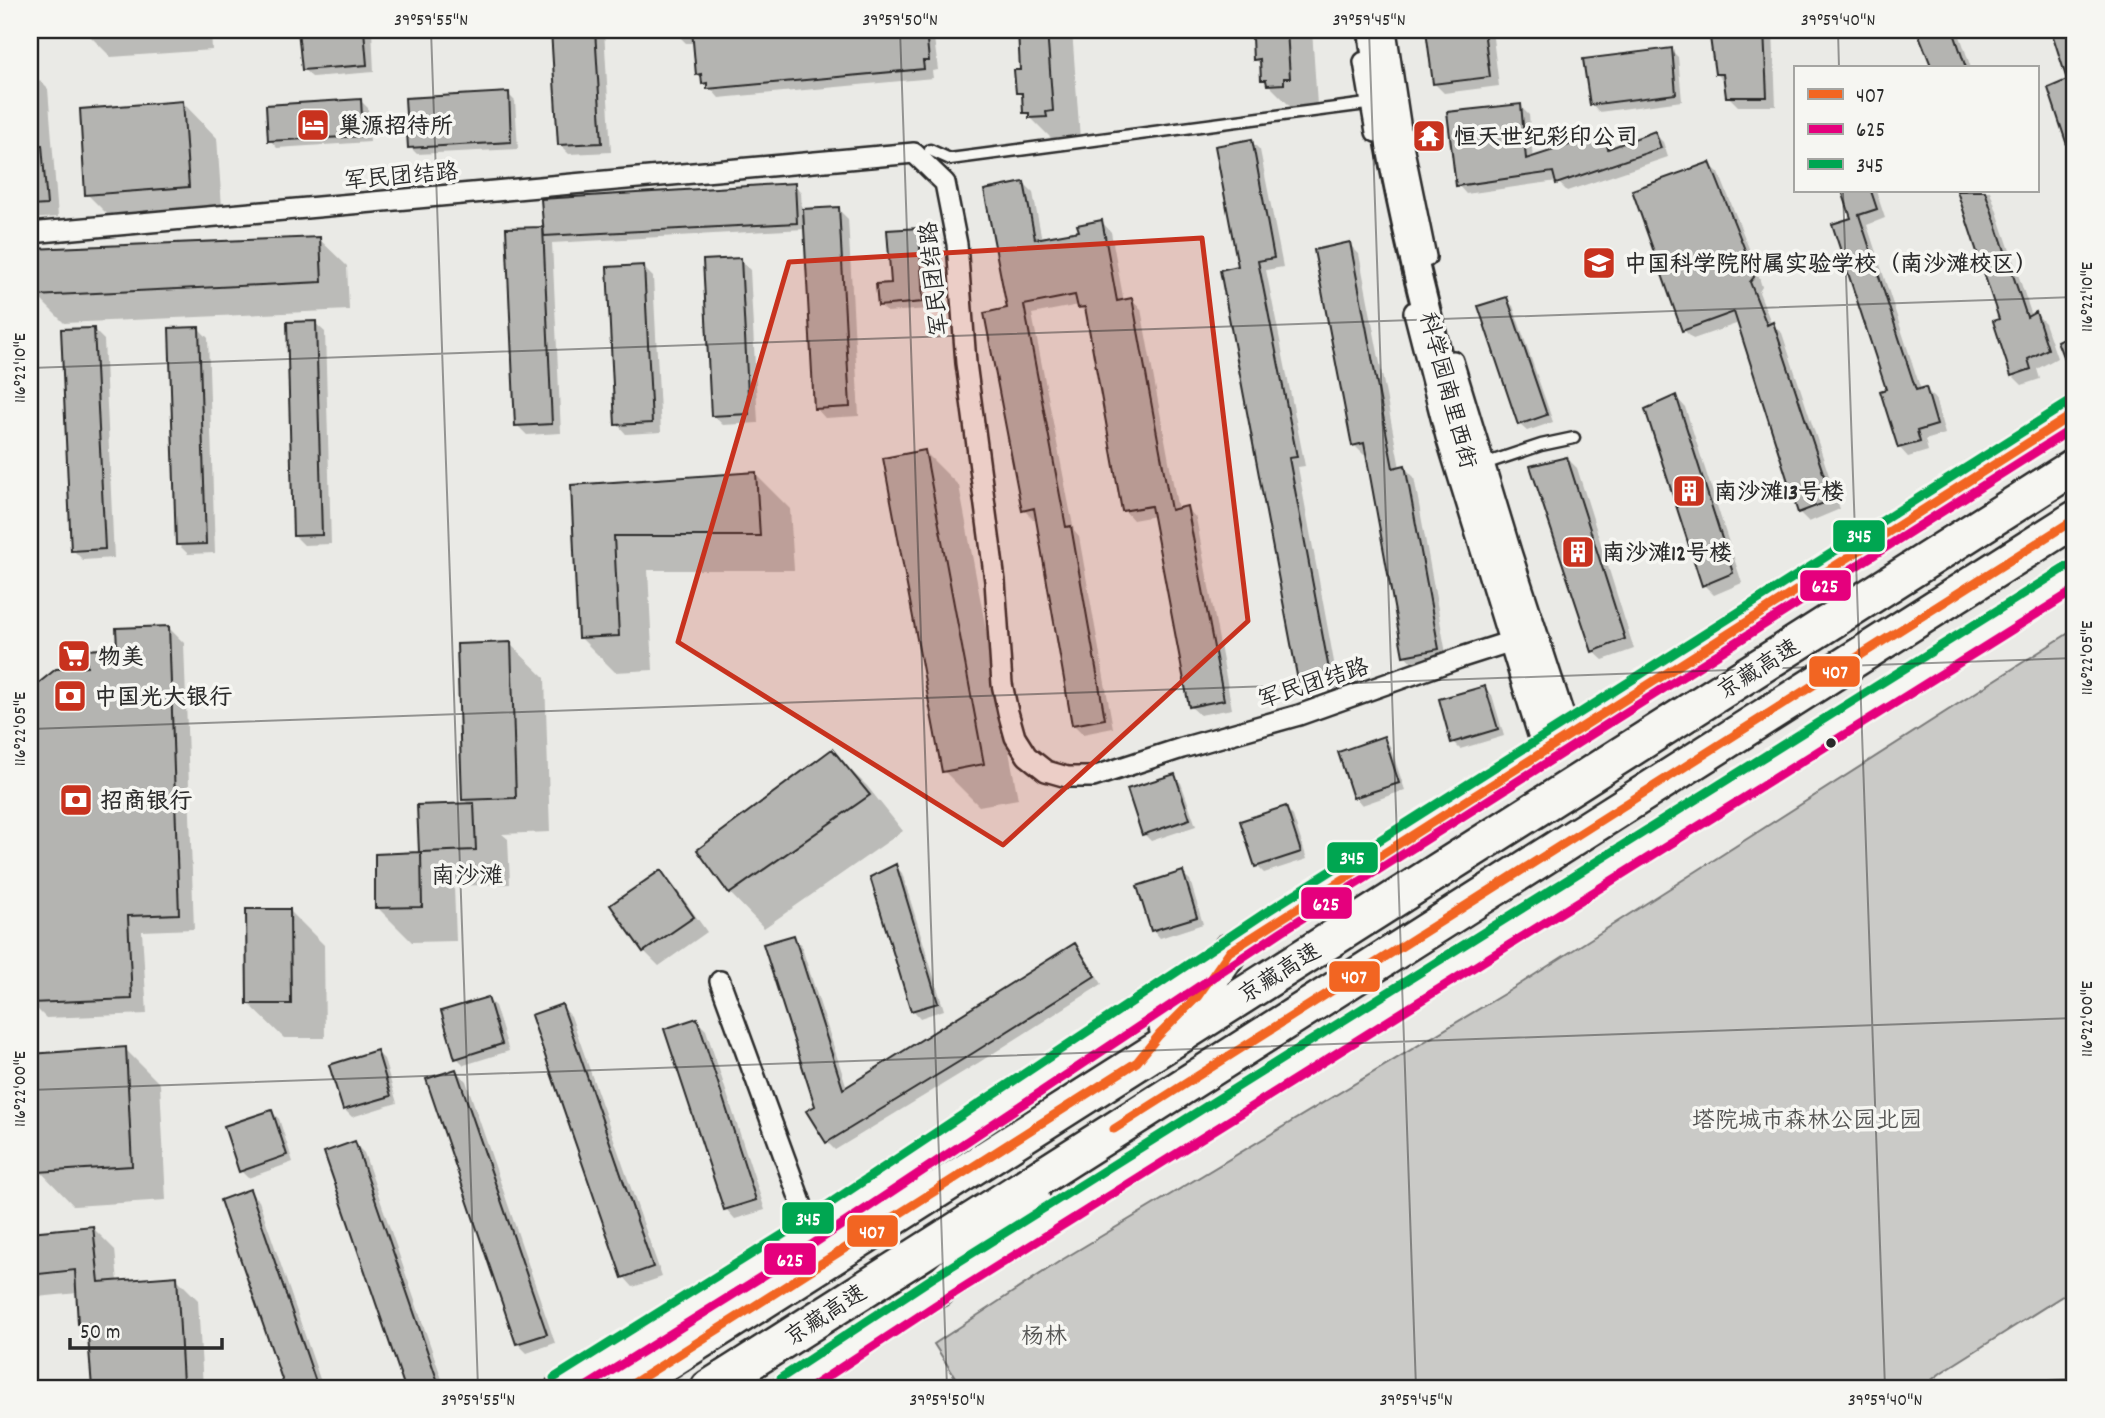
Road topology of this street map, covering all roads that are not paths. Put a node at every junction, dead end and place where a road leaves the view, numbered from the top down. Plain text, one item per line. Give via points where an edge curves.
1 (1360, 30) edge
2 (1372, 30) edge
3 (1386, 30) edge
4 (1383, 102) junction
5 (930, 150) dead end
6 (30, 233) edge
7 (2075, 412) edge
8 (1574, 438) dead end
9 (2075, 466) edge
10 (1470, 470) junction
11 (2075, 519) edge
12 (2075, 541) edge
13 (2011, 561) junction
14 (2075, 576) edge
15 (1523, 638) junction
16 (1557, 742) junction
17 (1229, 952) junction
18 (720, 981) dead end
19 (1137, 1062) junction
20 (1061, 1111) junction
21 (1090, 1145) junction
22 (804, 1235) junction
23 (938, 1289) junction
24 (561, 1388) edge
25 (626, 1388) edge
26 (709, 1388) edge
27 (788, 1388) edge

1 - 4 street
2 - 4 street, 科学园南里西街
3 - 4 street
4 - 5 lane via 950,159
4 - 10 street, 科学园南里西街 via 1434,343
6 - 15 street, 军民团结路 via 914,153 945,183 957,244 966,363 995,581 1002,684 1007,712 1027,756 1046,771 1093,777 1299,715
7 - 16 main road
8 - 10 lane
9 - 19 highway, 京藏高速
10 - 15 street, 科学园南里西街
11 - 13 highway, 京藏高速
12 - 13 highway
13 - 21 highway, 京藏高速
14 - 23 main road
15 - 16 street, 科学园南里西街
16 - 17 main road
17 - 19 highway via 1198,996
17 - 22 main road
18 - 22 street
19 - 20 highway, 京藏高速
20 - 22 highway
20 - 25 highway, 京藏高速
21 - 23 highway
21 - 26 highway, 京藏高速
22 - 24 main road
23 - 27 main road

